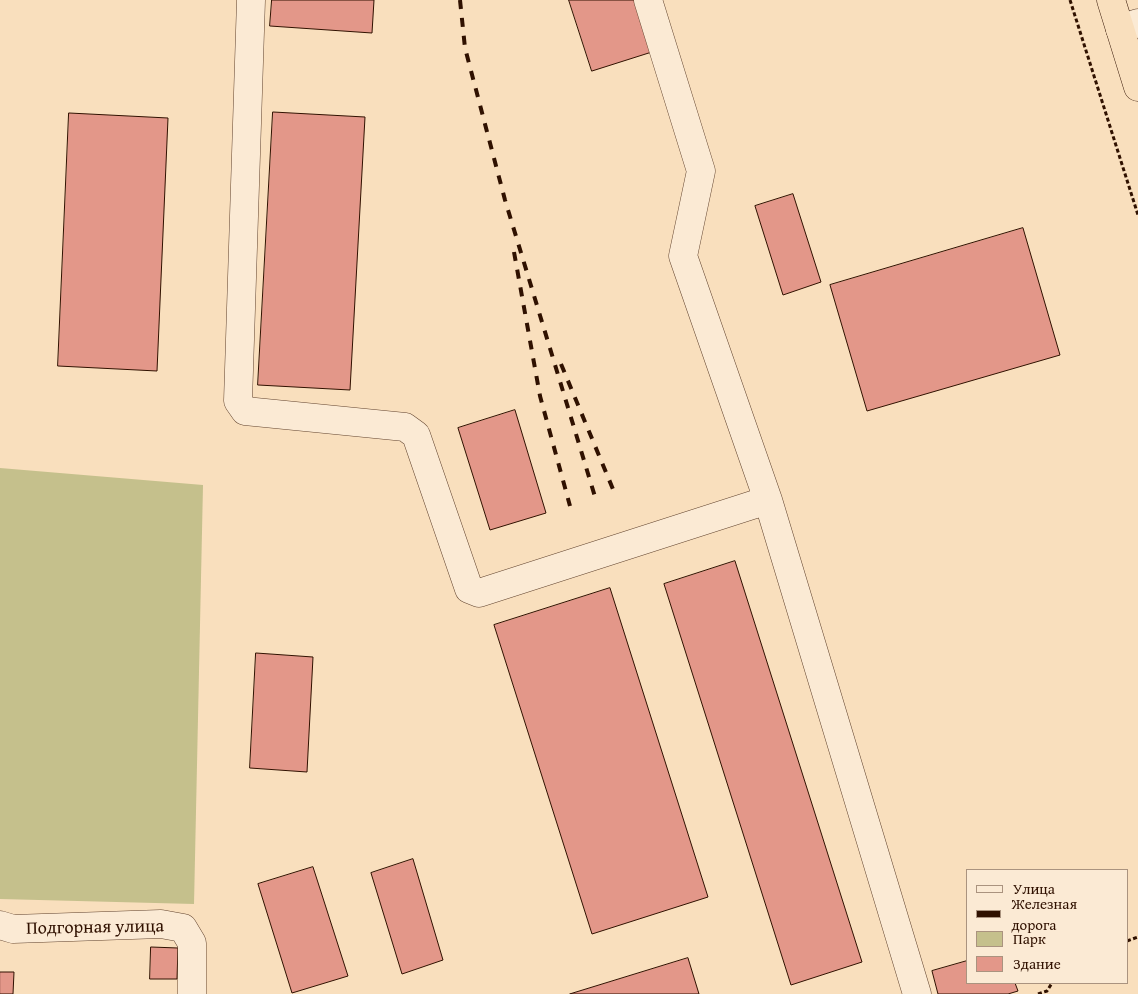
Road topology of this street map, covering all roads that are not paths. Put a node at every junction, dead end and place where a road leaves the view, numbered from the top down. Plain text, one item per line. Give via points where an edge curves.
1 (251, 0) edge
2 (648, 0) edge
3 (1111, 0) edge
4 (1129, 26) edge
5 (1138, 88) edge
6 (768, 500) junction
7 (0, 925) edge
8 (192, 994) edge
9 (916, 994) edge

1 - 6 lane via 238,400 245,411 405,427 416,435 470,589 479,593
2 - 6 lane via 701,171 683,256
3 - 4 highway
4 - 5 highway
6 - 9 lane
7 - 8 lane, Подгорная улица via 13,929 161,924 183,928 192,943

